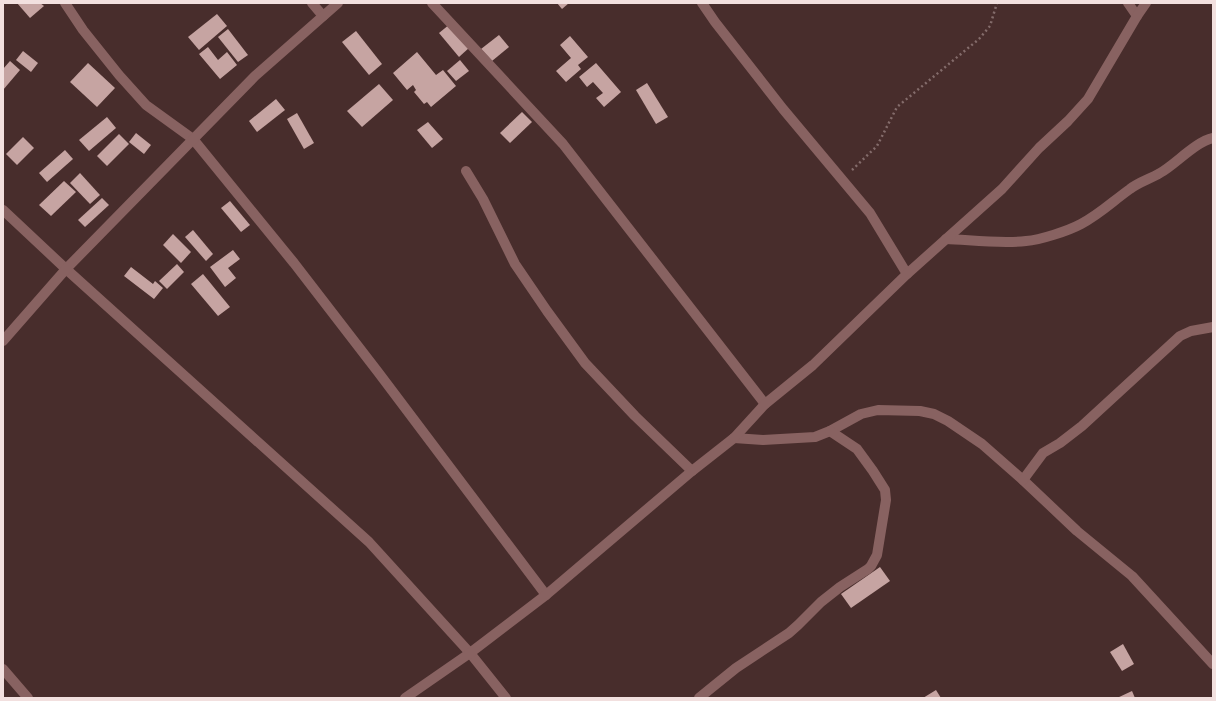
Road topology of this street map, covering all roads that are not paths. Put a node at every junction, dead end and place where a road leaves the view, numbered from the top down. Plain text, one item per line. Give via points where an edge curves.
1 (65, 3) edge
2 (312, 3) edge
3 (338, 3) edge
4 (432, 3) edge
5 (702, 3) edge
6 (1128, 3) edge
7 (1146, 3) edge
8 (323, 16) junction
9 (1137, 16) junction
10 (1213, 138) edge
11 (193, 139) junction
12 (466, 171) dead end
13 (3, 210) edge
14 (946, 238) junction
15 (66, 270) junction
16 (907, 274) junction
17 (1213, 326) edge
18 (3, 341) edge
19 (765, 404) junction
20 (830, 431) junction
21 (734, 438) junction
22 (692, 471) junction
23 (1023, 480) junction
24 (546, 595) junction
25 (470, 653) junction
26 (1213, 664) edge
27 (3, 668) edge
28 (28, 698) edge
29 (405, 698) edge
30 (506, 698) edge
31 (699, 698) edge

1 - 11 street via 87,36 146,105
2 - 8 street
3 - 8 street
4 - 19 street via 563,144
5 - 16 street via 783,109 870,214
6 - 9 street
7 - 9 street
8 - 11 street via 255,76
9 - 14 street via 1088,99 1002,189
10 - 14 street via 1196,147 1175,164 1131,188 1080,225 1057,234 1026,241
11 - 15 street
11 - 24 street via 374,366
12 - 22 street via 515,264 585,363
13 - 15 street
14 - 16 street
15 - 18 street
15 - 25 street via 369,542
16 - 19 street via 813,365
17 - 23 street via 1180,336 1076,430 1043,453
19 - 21 street
20 - 21 street via 815,437 763,440
20 - 23 street via 861,414 878,410 934,414 982,444
20 - 31 street via 857,449 885,490 886,500 877,555 868,569 840,587 798,625 736,668
21 - 22 street
22 - 24 street
23 - 26 street via 1077,531 1132,576
24 - 25 street
25 - 29 street
25 - 30 street
27 - 28 street

